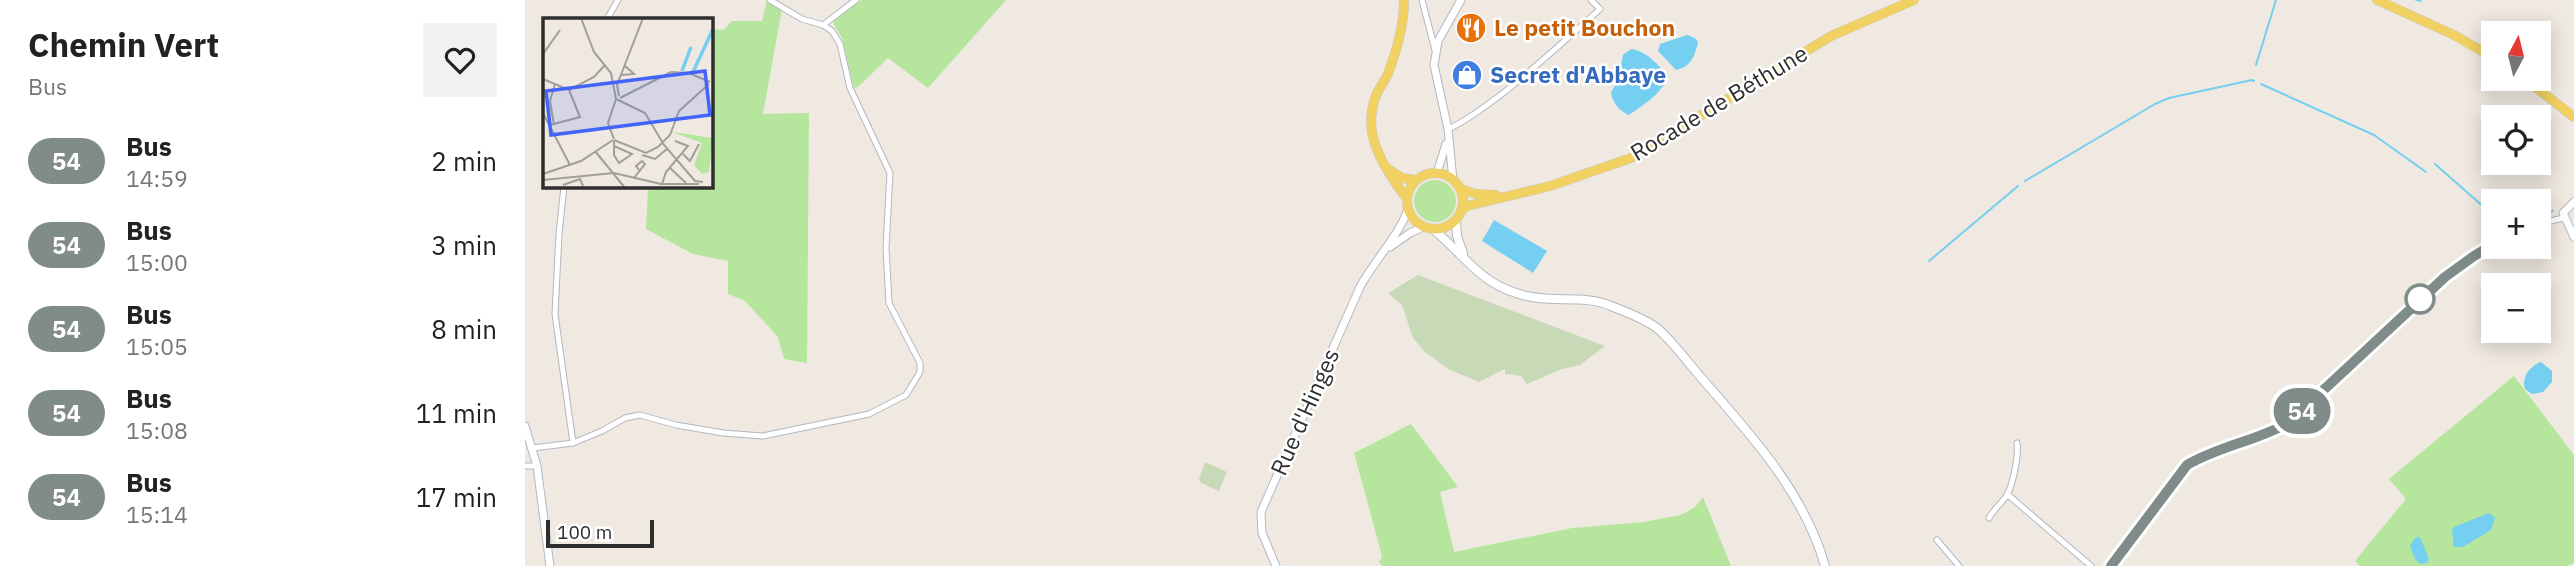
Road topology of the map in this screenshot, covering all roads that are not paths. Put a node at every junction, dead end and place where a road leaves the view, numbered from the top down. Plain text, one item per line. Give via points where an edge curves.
1 (618, 0) edge
2 (770, 0) edge
3 (856, 0) edge
4 (1404, 0) edge
5 (1422, 0) edge
6 (1461, 0) edge
7 (1591, 0) edge
8 (1913, 0) edge
9 (2377, 0) edge
10 (608, 18) edge
11 (823, 25) junction
12 (1435, 50) junction
13 (2481, 51) edge
14 (2540, 91) edge
15 (2574, 117) edge
16 (1448, 133) junction
17 (1386, 168) junction
18 (1437, 173) junction
19 (1415, 180) junction
20 (1453, 180) junction
21 (564, 187) edge
22 (1460, 189) junction
23 (1519, 195) junction
24 (1406, 197) junction
25 (2574, 202) edge
26 (1408, 210) junction
27 (1461, 211) junction
28 (2563, 218) junction
29 (1456, 220) junction
30 (2551, 221) edge
31 (1423, 227) junction
32 (1434, 230) junction
33 (2574, 237) edge
34 (2481, 252) edge
35 (1374, 262) junction
36 (1472, 268) junction
37 (525, 426) edge
38 (573, 443) junction
39 (2017, 443) dead end
40 (533, 448) junction
41 (525, 466) edge
42 (537, 466) junction
43 (2007, 494) junction
44 (1989, 518) dead end
45 (1937, 540) dead end
46 (550, 566) edge
47 (1276, 566) edge
48 (1825, 566) edge
49 (1959, 566) edge
50 (2091, 566) edge
51 (2111, 566) edge

1 - 10 street
2 - 11 street via 802,19
3 - 11 street
4 - 17 main road via 1398,44 1371,118 1374,148
5 - 12 street
6 - 12 street
7 - 16 street via 1600,9 1520,80
8 - 23 main road, Rocade de Béthune via 1831,36 1631,158
9 - 13 main road
11 - 38 street via 840,44 850,88 890,173 887,295 920,363 915,383 906,396 869,414 763,436 675,425 640,415
12 - 16 street via 1436,82
14 - 15 main road
16 - 18 street
16 - 20 street
17 - 19 main road
17 - 24 main road
18 - 19 main road
18 - 20 main road
19 - 24 main road
20 - 22 main road
21 - 38 street via 555,314
22 - 23 main road, Rocade de Béthune
22 - 27 main road
23 - 27 main road, Rocade de Béthune
24 - 26 main road
25 - 28 street via 2564,209
26 - 31 main road
26 - 35 street, Rue d'Hinges
27 - 29 main road
28 - 30 street
28 - 33 street
29 - 32 main road
29 - 36 main road via 1458,242
31 - 32 main road
31 - 35 street, Rue d'Hinges via 1394,242
32 - 36 main road
34 - 51 street via 2445,277 2288,423 2187,465
35 - 47 street, Rue d'Hinges via 1261,512 1262,533
36 - 48 main road via 1509,291 1534,298 1608,304 1657,328 1765,453 1803,512
37 - 40 street
38 - 40 street
39 - 43 street
40 - 42 street
41 - 42 street
42 - 46 street
43 - 44 street
43 - 50 street
45 - 49 street

